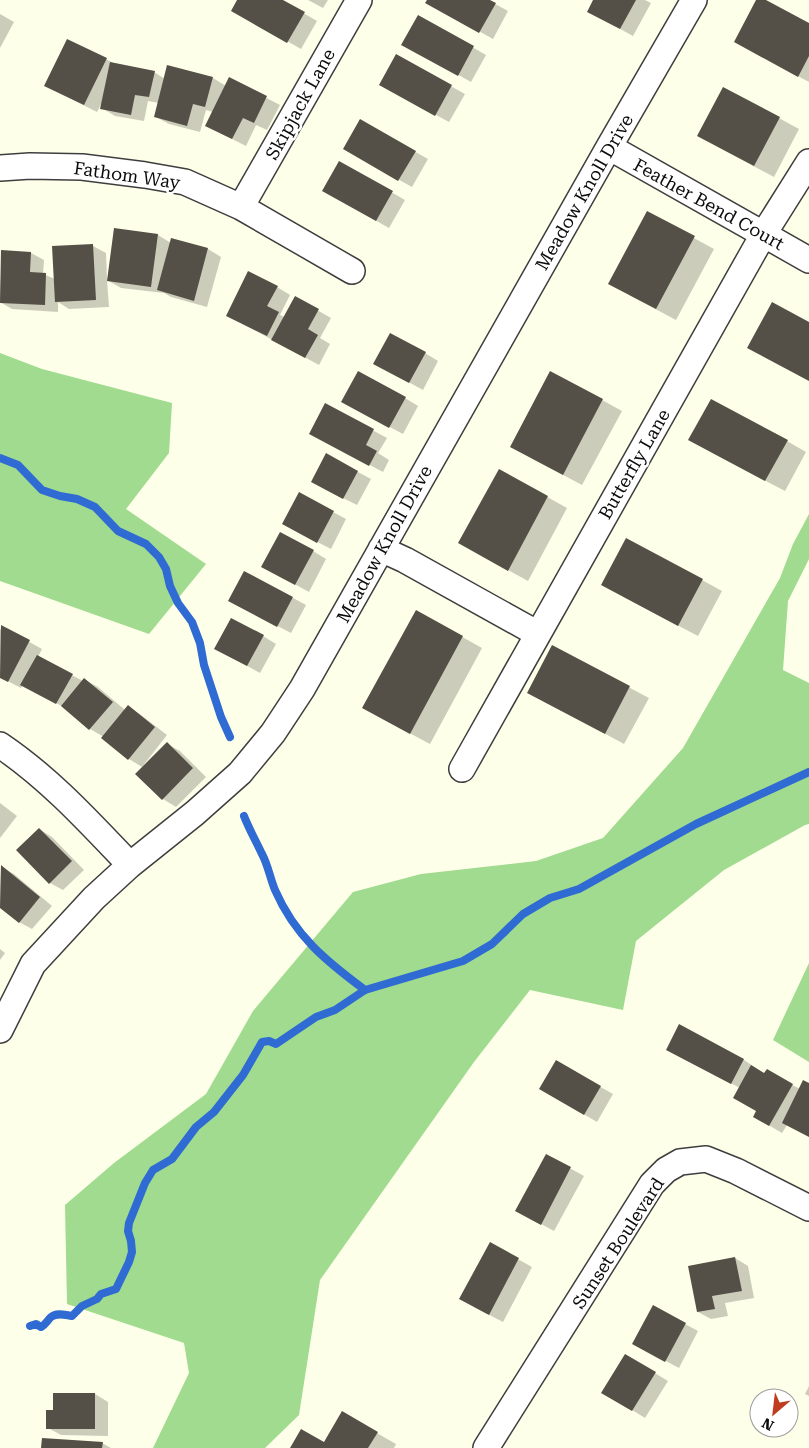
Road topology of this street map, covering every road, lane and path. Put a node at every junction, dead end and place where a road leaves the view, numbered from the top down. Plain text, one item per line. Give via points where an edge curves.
1 (359, 0) edge
2 (694, 0) edge
3 (609, 147) junction
4 (809, 162) edge
5 (0, 168) edge
6 (241, 207) junction
7 (764, 235) junction
8 (809, 260) edge
9 (352, 271) dead end
10 (381, 549) junction
11 (538, 634) junction
12 (0, 745) edge
13 (462, 769) dead end
14 (130, 865) junction
15 (0, 1030) edge
16 (809, 1208) edge
17 (486, 1448) edge

1 - 6 street, Skipjack Lane
2 - 3 street, Meadow Knoll Drive
3 - 7 street, Feather Bend Court
3 - 10 street, Meadow Knoll Drive
4 - 7 street, Butterfly Lane
5 - 6 street, Fathom Way via 82,167 145,175 185,182
6 - 9 street, Fathom Way
7 - 8 street, Feather Bend Court
7 - 11 street, Butterfly Lane
10 - 11 street
10 - 14 street, Meadow Knoll Drive via 302,689 272,733 240,773
11 - 13 street, Butterfly Lane
12 - 14 street via 47,782
14 - 15 street, Meadow Knoll Drive via 94,898 33,964
16 - 17 street, Sunset Boulevard via 706,1159 680,1162 666,1170 652,1184

